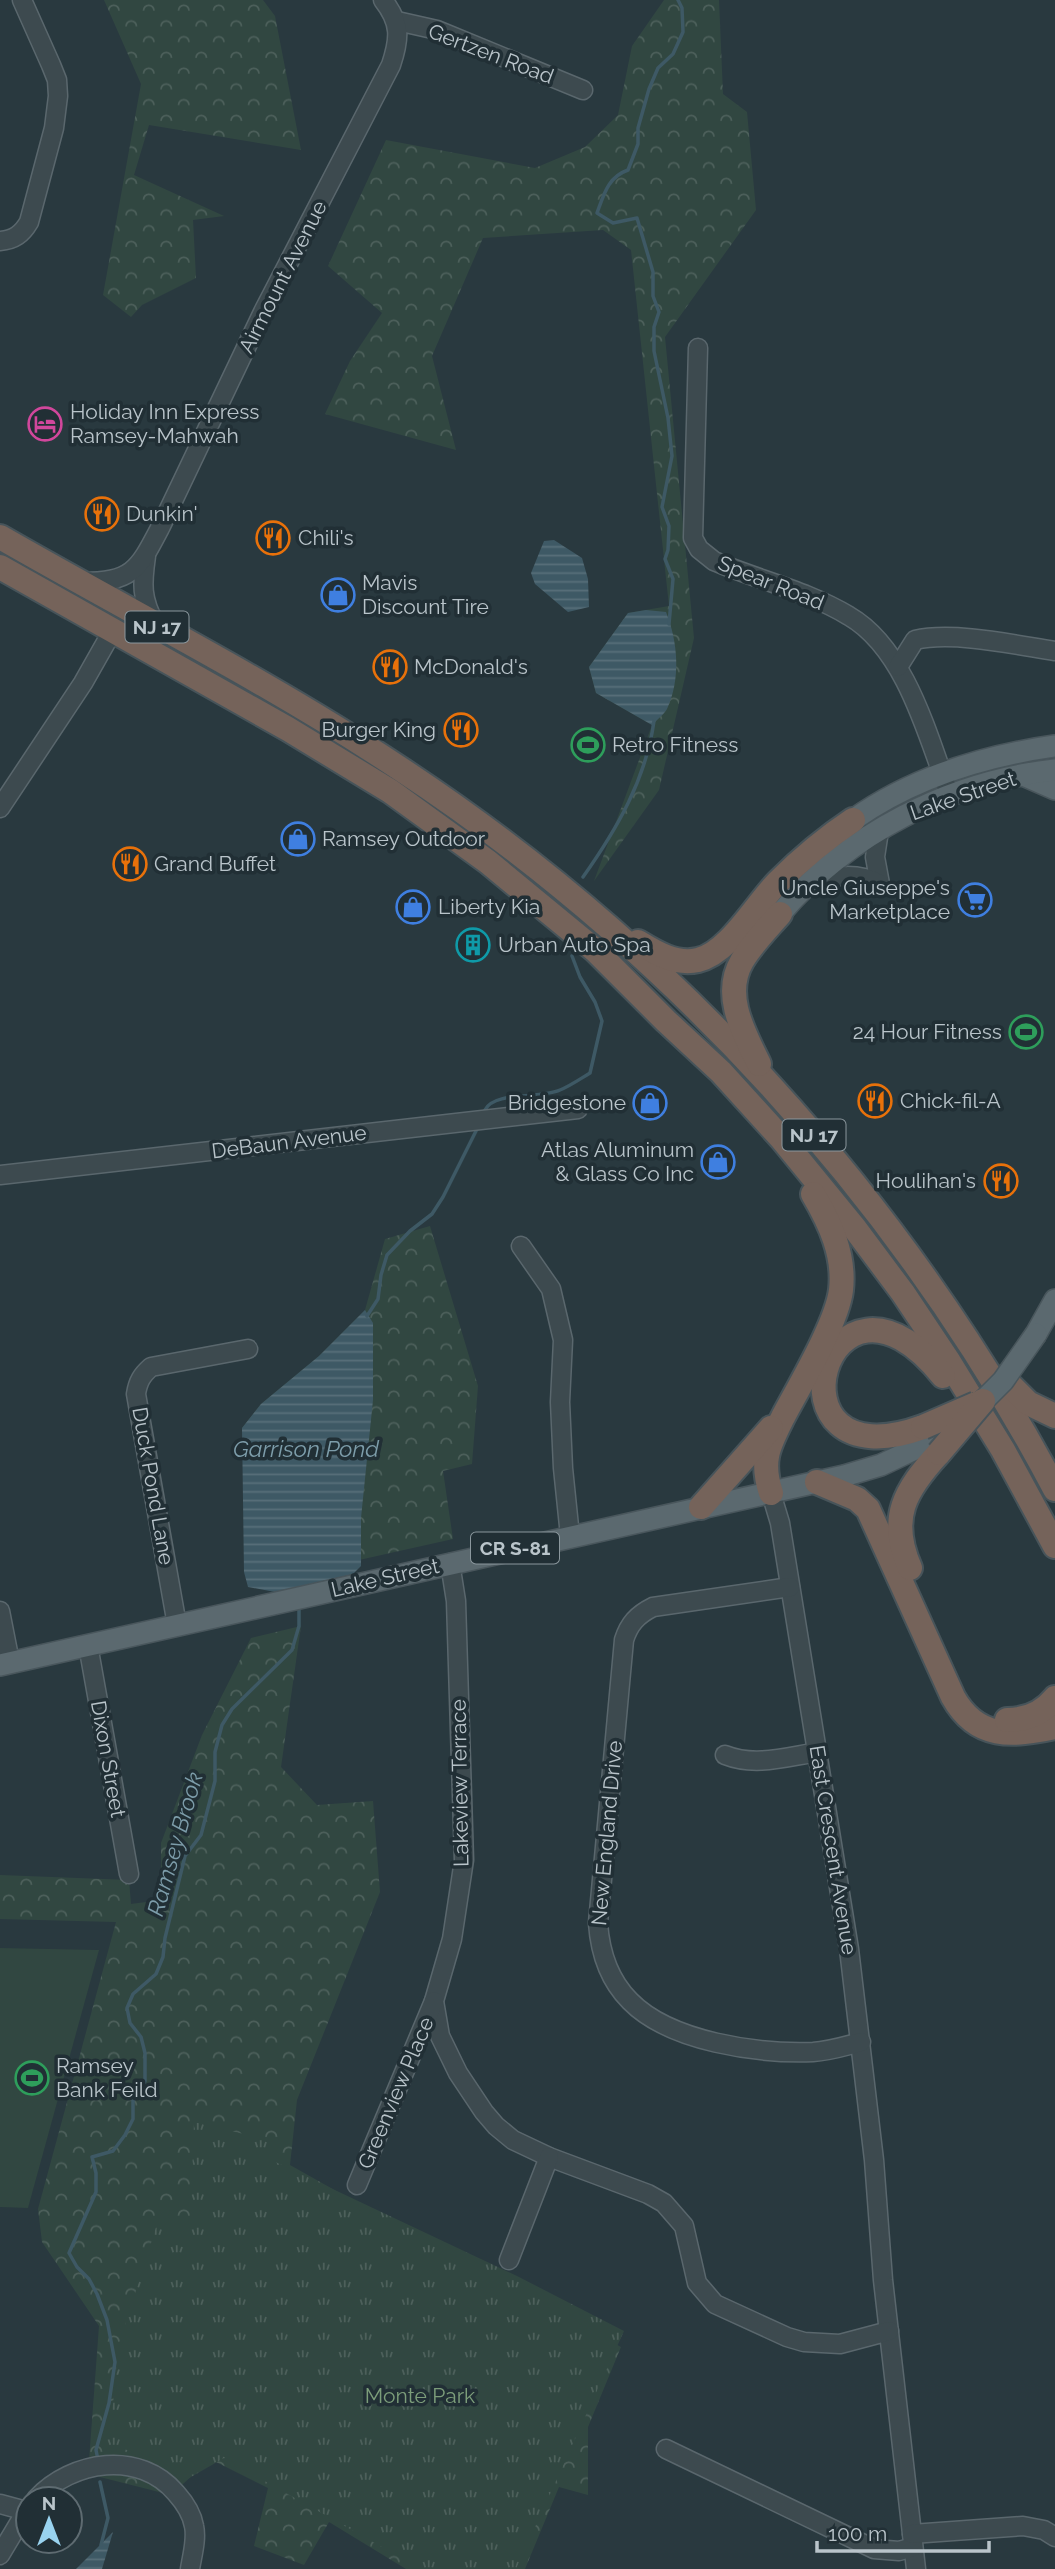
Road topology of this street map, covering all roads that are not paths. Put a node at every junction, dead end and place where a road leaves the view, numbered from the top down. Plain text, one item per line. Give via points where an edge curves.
1 (22, 0) edge
2 (383, 0) edge
3 (397, 22) junction
4 (583, 90) dead end
5 (0, 240) edge
6 (698, 348) dead end
7 (0, 537) edge
8 (147, 553) junction
9 (0, 567) edge
10 (78, 582) junction
11 (156, 626) junction
12 (113, 631) junction
13 (1055, 651) edge
14 (898, 667) junction
15 (1055, 746) edge
16 (1055, 770) edge
17 (941, 774) junction
18 (1023, 775) junction
19 (1055, 789) edge
20 (950, 796) junction
21 (0, 808) edge
22 (853, 820) joint
23 (879, 831) junction
24 (813, 881) junction
25 (589, 911) junction
26 (780, 914) joint
27 (770, 1087) junction
28 (578, 1109) dead end
29 (781, 1138) junction
30 (0, 1175) edge
31 (521, 1246) dead end
32 (1055, 1300) edge
33 (1055, 1315) edge
34 (1036, 1334) junction
35 (963, 1336) junction
36 (248, 1349) dead end
37 (983, 1401) joint
38 (784, 1415) junction
39 (1055, 1416) edge
40 (932, 1440) junction
41 (1003, 1450) junction
42 (817, 1482) junction
43 (1055, 1489) edge
44 (771, 1493) junction
45 (701, 1507) junction
46 (1043, 1522) junction
47 (570, 1536) junction
48 (1055, 1546) edge
49 (450, 1563) junction
50 (1055, 1564) edge
51 (790, 1587) junction
52 (0, 1611) edge
53 (177, 1625) junction
54 (88, 1645) junction
55 (5, 1663) edge
56 (1055, 1698) edge
57 (1055, 1727) edge
58 (818, 1752) junction
59 (725, 1755) dead end
60 (129, 1874) dead end
61 (434, 2001) junction
62 (861, 2042) junction
63 (548, 2157) junction
64 (357, 2185) dead end
65 (509, 2260) dead end
66 (889, 2331) junction
67 (666, 2449) dead end
68 (52, 2485) edge
69 (14, 2532) edge
70 (1055, 2537) edge
71 (912, 2541) junction
72 (0, 2555) edge
73 (190, 2569) edge
74 (916, 2569) edge

1 - 5 street via 57,80 57,113 29,222 12,239
2 - 3 street
3 - 4 street, Gertzen Road via 437,30
3 - 8 street, Airmount Avenue via 395,52 384,82 263,312
6 - 14 street, Spear Road via 691,525 699,549 714,561 853,618 878,638
7 - 10 highway, NJ 17
8 - 10 street, Airmount Avenue via 136,568 120,578
8 - 11 street, Airmount Avenue via 144,602
9 - 12 highway, NJ 17
10 - 11 highway, NJ 17
11 - 25 highway, NJ 17 via 397,766
12 - 21 street
12 - 29 highway, NJ 17 via 331,754 488,862 596,951 721,1072
13 - 14 street via 928,637 915,640
14 - 17 street, Spear Road
15 - 17 main road, Lake Street
16 - 18 main road, Lake Street
17 - 20 street, Spear Road
17 - 22 main road, Lake Street
18 - 19 main road
18 - 20 main road, Lake Street
20 - 23 main road, Lake Street
22 - 25 highway via 778,882 724,945 706,958 684,961 660,955
23 - 24 main road, Lake Street
23 - 24 street via 875,857 880,884 848,875
24 - 26 main road, Lake Street
25 - 27 highway, NJ 17 via 670,984
26 - 27 highway via 740,963 734,986 740,1024
27 - 35 highway, NJ 17 via 861,1192
28 - 30 street, DeBaun Avenue
29 - 38 highway via 828,1222 842,1279 831,1322
29 - 41 highway, NJ 17 via 903,1293
31 - 47 street via 551,1289 563,1340 560,1402
32 - 34 main road
33 - 34 main road
34 - 37 main road, bridge
35 - 39 highway via 1023,1399
35 - 43 highway, NJ 17 via 1001,1392
36 - 53 street, Duck Pond Lane via 151,1367 138,1383 136,1394
37 - 40 highway, bridge
38 - 44 highway via 766,1454
38 - 45 highway
40 - 41 highway via 900,1434 877,1437 841,1425 823,1395 824,1369 847,1339 865,1331 900,1337 932,1362
40 - 42 main road via 881,1465
40 - 56 highway via 905,1498 900,1539 963,1686 980,1709 1006,1720 1034,1715
41 - 46 highway, NJ 17
42 - 44 main road
42 - 57 highway via 857,1499 868,1509 963,1713 999,1732
44 - 45 main road, Lake Street / CR S-81
44 - 51 street, East Crescent Avenue
45 - 47 main road, Lake Street / CR S-81
46 - 48 highway, NJ 17
46 - 50 highway
47 - 49 main road, Lake Street / CR S-81
49 - 53 main road, Lake Street / CR S-81
49 - 61 street, Lakeview Terrace via 456,1601 464,1860 452,1939
51 - 58 street, East Crescent Avenue
51 - 62 street, New England Drive via 653,1607 627,1629 598,1923 600,1942 611,1975 630,2001 675,2029 710,2041 772,2051 814,2052
52 - 55 street
53 - 54 main road, Lake Street / CR S-81
54 - 55 main road, Lake Street / CR S-81
54 - 60 street, Dixon Street
58 - 59 street via 758,1762
58 - 62 street, East Crescent Avenue
61 - 63 street, Lakeview Terrace via 444,2045 484,2112 513,2140
61 - 64 street, Greenview Place
62 - 66 street, East Crescent Avenue
63 - 65 street
63 - 66 street, Lakeview Terrace via 664,2203 684,2226 697,2283 727,2311 804,2342 840,2344
66 - 71 street, East Crescent Avenue
67 - 71 street via 874,2549 899,2552
68 - 73 street via 84,2469 122,2465 147,2470 172,2487 191,2515 195,2527
69 - 72 street
70 - 71 street via 1023,2526
71 - 74 street, East Crescent Avenue

